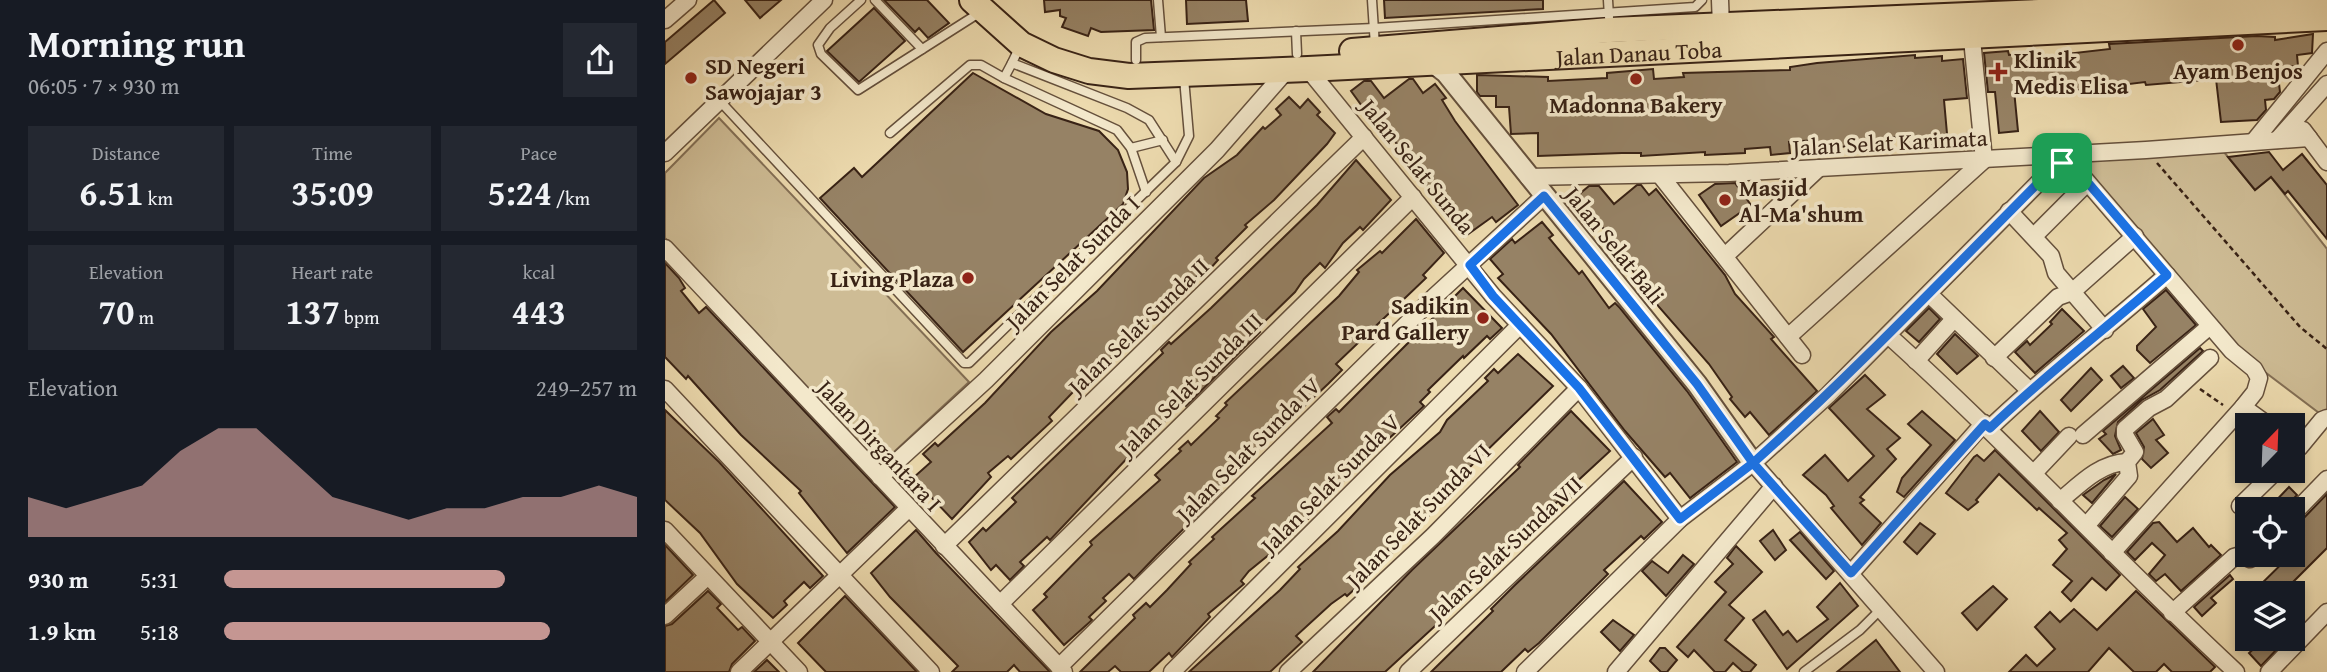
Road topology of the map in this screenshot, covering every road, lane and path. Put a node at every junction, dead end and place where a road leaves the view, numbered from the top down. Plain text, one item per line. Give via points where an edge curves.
1 (688, 0) edge
2 (824, 0) edge
3 (861, 0) edge
4 (875, 0) edge
5 (1158, 0) edge
6 (1373, 0) edge
7 (1608, 0) edge
8 (1702, 0) edge
9 (1720, 0) edge
10 (2325, 0) edge
11 (982, 4) edge
12 (2129, 4) edge
13 (2327, 18) edge
14 (665, 20) edge
15 (1610, 22) junction
16 (1971, 26) junction
17 (1721, 27) junction
18 (1161, 37) junction
19 (1375, 39) junction
20 (922, 49) junction
21 (2327, 51) edge
22 (1016, 53) junction
23 (1431, 53) junction
24 (1297, 56) junction
25 (1136, 60) junction
26 (1184, 75) junction
27 (1004, 78) junction
28 (2327, 84) edge
29 (718, 99) junction
30 (2283, 107) junction
31 (2295, 120) junction
32 (890, 133) dead end
33 (1364, 137) junction
34 (2309, 138) junction
35 (1163, 140) junction
36 (2277, 140) junction
37 (2255, 141) junction
38 (1131, 148) junction
39 (2146, 150) junction
40 (665, 153) edge
41 (1984, 160) junction
42 (1176, 162) junction
43 (2327, 162) edge
44 (1819, 168) junction
45 (1660, 175) junction
46 (1528, 177) junction
47 (2083, 187) dead end
48 (1146, 192) junction
49 (1544, 196) junction
50 (1413, 197) junction
51 (2009, 211) junction
52 (2034, 236) junction
53 (2135, 236) junction
54 (665, 248) edge
55 (1725, 256) junction
56 (1470, 265) junction
57 (2167, 275) junction
58 (2072, 292) junction
59 (1929, 294) junction
60 (1954, 319) junction
61 (1520, 326) junction
62 (2210, 326) junction
63 (2105, 330) junction
64 (1888, 335) junction
65 (1788, 337) junction
66 (2327, 349) edge
67 (1803, 355) dead end
68 (1994, 358) junction
69 (2210, 358) dead end
70 (1916, 360) junction
71 (2188, 377) junction
72 (1579, 388) junction
73 (665, 389) edge
74 (2029, 390) junction
75 (2243, 407) junction
76 (2251, 413) edge
77 (2327, 418) edge
78 (1987, 426) junction
79 (2305, 438) edge
80 (1634, 457) junction
81 (1753, 463) junction
82 (2127, 463) junction
83 (2034, 474) junction
84 (880, 477) junction
85 (2327, 479) edge
86 (2264, 483) edge
87 (1774, 486) junction
88 (2249, 497) edge
89 (2060, 500) junction
90 (2305, 502) edge
91 (908, 509) junction
92 (1680, 519) junction
93 (2086, 526) junction
94 (665, 530) edge
95 (944, 546) junction
96 (2112, 553) junction
97 (2235, 556) edge
98 (1851, 573) junction
99 (839, 575) junction
100 (708, 576) junction
101 (1000, 604) junction
102 (1882, 608) junction
103 (2327, 612) edge
104 (2172, 613) junction
105 (665, 616) edge
106 (772, 641) junction
107 (1061, 670) edge
108 (1293, 670) edge
109 (1622, 670) edge
110 (1931, 670) edge
111 (739, 672) edge
112 (799, 672) edge
113 (931, 672) edge
114 (1172, 672) edge
115 (1408, 672) edge
116 (1525, 672) edge
117 (1804, 672) edge
118 (2236, 672) edge
119 (2269, 672) edge

1 - 14 street
2 - 29 street
3 - 20 lane via 830,28 818,46 854,89
4 - 20 lane
5 - 18 lane
6 - 19 lane
7 - 15 lane
8 - 15 lane via 1695,7
9 - 17 street
10 - 12 main road, Jalan Danau Toba
11 - 20 lane via 968,22
11 - 22 main road, Jalan Danau Toba
11 - 25 main road, Jalan Danau Toba via 1044,42 1090,58
12 - 16 main road, Jalan Danau Toba
13 - 16 main road, Jalan Danau Toba
15 - 17 main road, Jalan Danau Toba
15 - 19 lane
15 - 23 main road, Jalan Danau Toba
16 - 17 main road, Jalan Danau Toba
16 - 23 main road, Jalan Danau Toba
16 - 41 street
18 - 24 lane
18 - 25 lane via 1136,42
19 - 23 main road, Jalan Danau Toba
19 - 24 main road, Jalan Danau Toba
21 - 30 street
22 - 26 main road, Jalan Danau Toba via 1089,71
22 - 27 lane
22 - 35 lane via 1149,120
23 - 24 main road, Jalan Danau Toba
23 - 46 street, Jalan Selat Bali
24 - 25 main road, Jalan Danau Toba
24 - 26 main road, Jalan Danau Toba
24 - 33 street, Jalan Selat Sunda
24 - 84 street, Jalan Selat Sunda I via 1217,150 986,380
26 - 42 lane via 1189,136
27 - 32 lane via 981,65 970,65
27 - 38 lane via 1117,130
28 - 31 street
29 - 40 street
29 - 48 lane via 964,363
30 - 31 street
30 - 37 street
31 - 34 street
31 - 36 street
33 - 50 street, Jalan Selat Sunda
33 - 95 street, Jalan Selat Sunda II
34 - 36 street, Jalan Selat Karimata
34 - 43 street
35 - 38 lane
35 - 42 lane
36 - 37 street, Jalan Selat Karimata
37 - 39 street, Jalan Selat Karimata
38 - 48 lane
39 - 41 street, Jalan Selat Karimata
39 - 66 path via 2300,327
41 - 44 street, Jalan Selat Karimata
41 - 65 street
42 - 48 lane
44 - 45 street, Jalan Selat Karimata
44 - 55 street
45 - 46 street, Jalan Selat Karimata
45 - 55 street
46 - 49 street, Jalan Selat Bali
47 - 52 street
49 - 56 street, Jalan Selat Sunda IV
49 - 81 street, Jalan Selat Bali via 1697,384
50 - 56 street, Jalan Selat Sunda
50 - 101 street, Jalan Selat Sunda III
51 - 52 street
51 - 53 street via 2054,167 2066,163
51 - 59 street
52 - 58 street via 2052,256 2053,269
53 - 57 street
53 - 58 street
54 - 84 street, Jalan Dirgantara I
55 - 65 street
56 - 61 street, Jalan Selat Sunda
56 - 107 street, Jalan Selat Sunda IV
57 - 62 street
57 - 63 street
58 - 63 street
58 - 68 street via 2058,297
59 - 60 street
59 - 64 street
60 - 68 street
60 - 70 street
61 - 72 street, Jalan Selat Sunda
61 - 114 street, Jalan Selat Sunda V
62 - 75 street via 2257,373 2258,386
62 - 83 street
63 - 74 street
64 - 70 street
64 - 81 street
65 - 67 street
68 - 74 street
69 - 71 street
70 - 78 street
71 - 75 path via 2216,402
71 - 82 street via 2125,429 2135,452
72 - 80 street, Jalan Selat Sunda
72 - 108 street, Jalan Selat Sunda VI
73 - 99 street
74 - 78 street
75 - 76 street
75 - 96 street
77 - 79 street
78 - 83 street
78 - 98 street
80 - 92 street, Jalan Selat Sunda
80 - 115 street, Jalan Selat Sunda VII
81 - 87 street
81 - 92 street
82 - 89 street via 2101,469
82 - 93 street via 2128,479
83 - 89 street
84 - 91 street, Jalan Dirgantara I
85 - 90 street
86 - 88 street
87 - 98 street
87 - 109 street
89 - 93 street
91 - 95 street, Jalan Dirgantara I
91 - 99 street
92 - 116 street
93 - 96 street
94 - 100 street
95 - 101 street, Jalan Dirgantara I
96 - 104 street
97 - 104 street
98 - 102 street
99 - 106 street
99 - 113 street
100 - 105 street
100 - 106 street
101 - 107 street, Jalan Dirgantara I
102 - 110 street
102 - 117 lane
103 - 119 street
104 - 118 street
106 - 111 street
106 - 112 street

